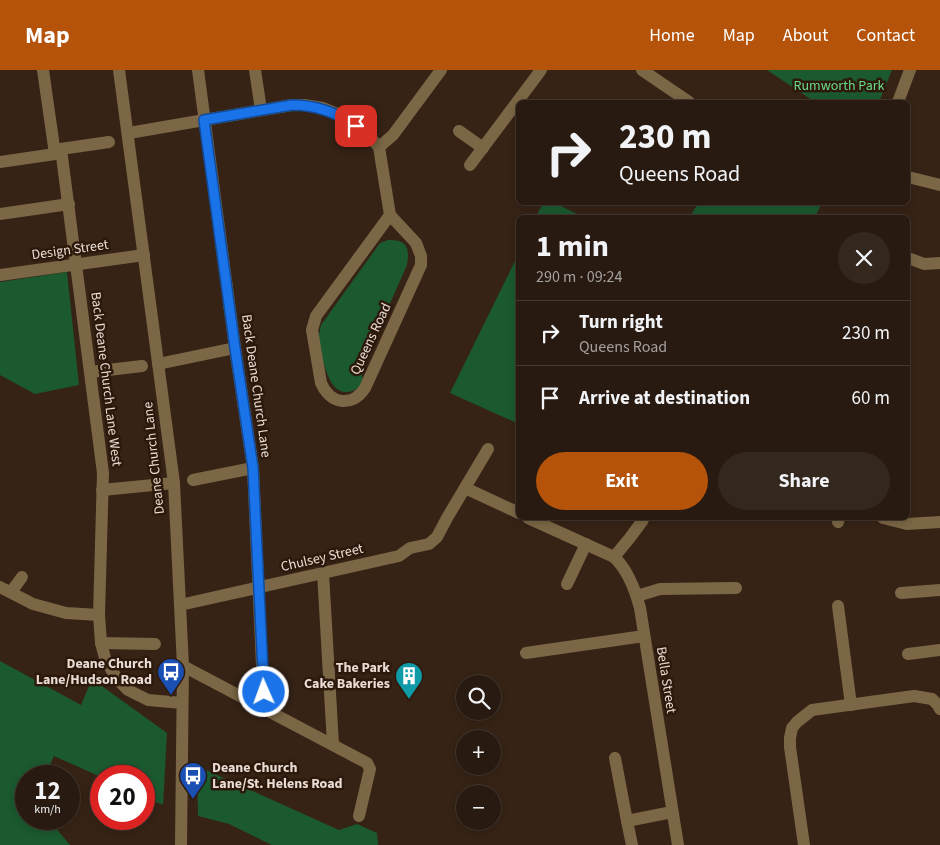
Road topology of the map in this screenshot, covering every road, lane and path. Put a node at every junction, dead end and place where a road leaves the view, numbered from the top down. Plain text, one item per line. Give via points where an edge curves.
1 (43, 70) edge
2 (119, 70) edge
3 (198, 70) edge
4 (255, 70) edge
5 (441, 70) edge
6 (541, 70) edge
7 (642, 70) edge
8 (910, 70) edge
9 (676, 99) edge
10 (519, 100) edge
11 (899, 100) edge
12 (516, 104) edge
13 (261, 110) junction
14 (204, 120) junction
15 (459, 131) dead end
16 (128, 133) junction
17 (109, 142) dead end
18 (379, 147) junction
19 (483, 148) junction
20 (57, 151) junction
21 (0, 162) edge
22 (470, 165) dead end
23 (910, 178) edge
24 (940, 185) edge
25 (69, 204) junction
26 (0, 214) edge
27 (390, 215) junction
28 (144, 255) junction
29 (910, 259) edge
30 (940, 263) edge
31 (76, 264) junction
32 (0, 274) edge
33 (235, 348) junction
34 (158, 364) junction
35 (142, 366) dead end
36 (91, 372) junction
37 (488, 449) dead end
38 (253, 468) junction
39 (193, 480) dead end
40 (174, 482) junction
41 (465, 488) junction
42 (102, 490) junction
43 (516, 512) edge
44 (532, 520) edge
45 (643, 520) dead end
46 (891, 520) edge
47 (940, 522) edge
48 (586, 544) junction
49 (614, 557) junction
50 (323, 573) junction
51 (22, 577) dead end
52 (567, 584) dead end
53 (259, 587) junction
54 (736, 588) dead end
55 (6, 590) edge
56 (940, 590) edge
57 (901, 593) dead end
58 (637, 596) junction
59 (180, 605) junction
60 (838, 606) dead end
61 (99, 615) junction
62 (644, 636) junction
63 (102, 643) junction
64 (155, 644) dead end
65 (940, 650) edge
66 (526, 653) dead end
67 (908, 654) dead end
68 (183, 666) junction
69 (182, 703) junction
70 (851, 705) junction
71 (264, 709) junction
72 (940, 709) edge
73 (333, 744) junction
74 (615, 758) dead end
75 (672, 812) junction
76 (359, 816) dead end
77 (627, 821) junction
78 (181, 845) edge
79 (632, 845) edge
80 (678, 845) edge
81 (804, 845) edge

1 - 20 street, Back Deane Church Lane West
2 - 16 street, Deane Church Lane
3 - 14 street, Back Deane Church Lane
4 - 13 street
5 - 18 street via 393,135
6 - 10 street
7 - 9 street
8 - 11 street
12 - 19 street
13 - 14 street
13 - 18 street via 292,105 323,108 356,126
14 - 16 street
14 - 33 street, Back Deane Church Lane
15 - 19 street
16 - 28 street, Deane Church Lane
17 - 20 street
18 - 27 street
19 - 22 street
20 - 21 street
20 - 25 street, Back Deane Church Lane West
23 - 24 street
25 - 26 street
25 - 31 street, Back Deane Church Lane West
27 - 27 street, Queens Road via 313,322 321,383 325,392 338,401 353,400 362,393 421,265 422,256 416,243
28 - 31 street, Design Street
28 - 34 street, Deane Church Lane
29 - 30 street via 924,264
31 - 32 street, Design Street
31 - 36 street, Back Deane Church Lane West
33 - 34 street
33 - 38 street, Back Deane Church Lane
34 - 40 street, Deane Church Lane
35 - 36 street
36 - 42 street, Back Deane Church Lane West via 103,473
37 - 41 street
38 - 39 street
38 - 53 street, Back Deane Church Lane
40 - 42 street
40 - 59 street, Deane Church Lane
41 - 43 street
41 - 50 street, Chulsey Street via 430,544 410,548 399,556
42 - 61 street, Back Deane Church Lane West
44 - 48 street, Bella Street
45 - 49 street
46 - 47 street via 906,524
48 - 49 street, Bella Street
48 - 52 street
49 - 58 street, Bella Street via 622,564
50 - 53 street, Chulsey Street
50 - 73 street
51 - 55 street
53 - 59 street, Chulsey Street
53 - 71 street, Back Deane Church Lane
54 - 58 street via 660,589
55 - 61 street via 33,604 66,613
56 - 57 street
58 - 62 street, Bella Street
59 - 68 street, Deane Church Lane
60 - 70 street
61 - 63 street, Back Deane Church Lane West
62 - 66 street
62 - 75 street, Bella Street
63 - 64 street
63 - 69 street, Back Deane Church Lane West via 111,669 128,690 148,700
65 - 67 street
68 - 69 street, Deane Church Lane
68 - 71 street
69 - 78 street, Deane Church Lane
70 - 72 street via 922,697 932,699
70 - 81 street via 812,710 792,728 790,747
71 - 73 street
73 - 76 street via 367,763 370,769
74 - 77 street
75 - 77 street
75 - 80 street, Bella Street
77 - 79 street

